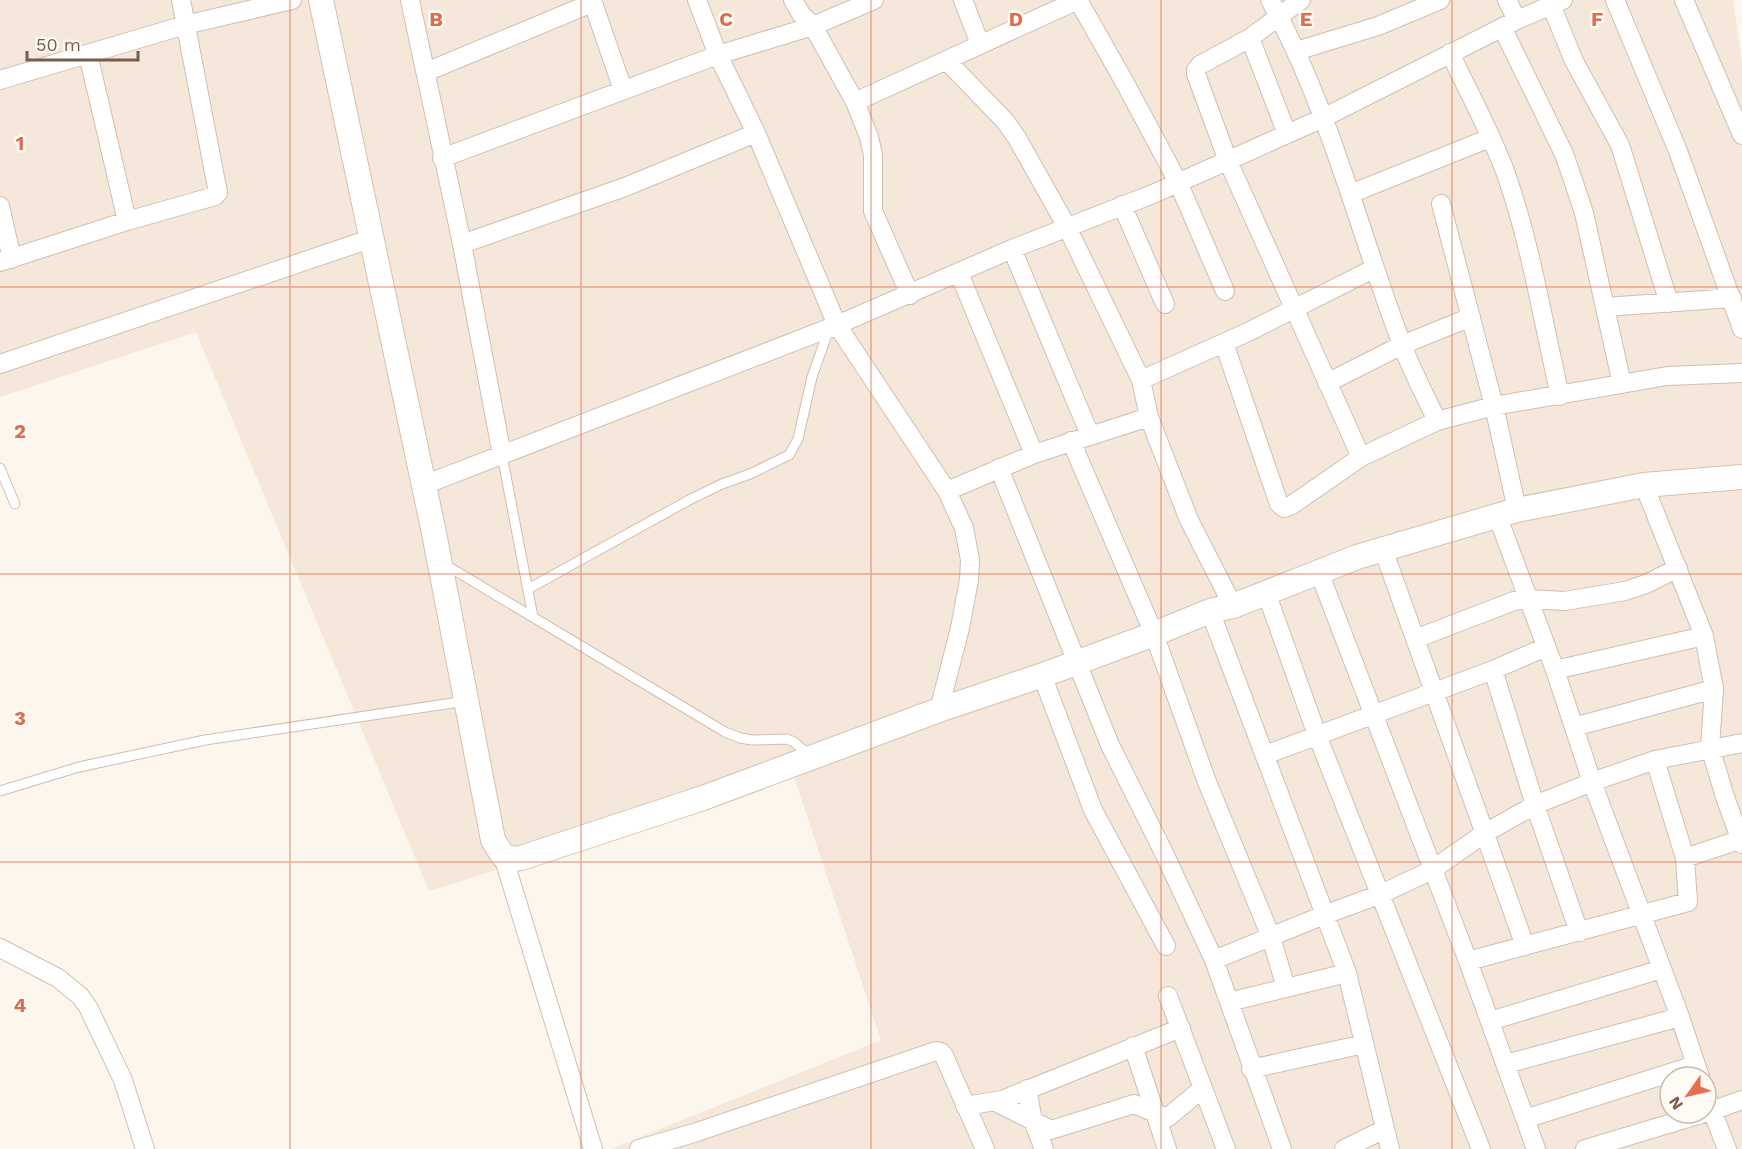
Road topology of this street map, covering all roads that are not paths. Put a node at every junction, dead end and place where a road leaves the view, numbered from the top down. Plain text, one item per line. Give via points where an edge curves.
1 (181, 0) edge
2 (292, 0) edge
3 (321, 0) edge
4 (410, 0) edge
5 (697, 0) edge
6 (793, 0) edge
7 (873, 0) edge
8 (963, 0) edge
9 (1078, 0) edge
10 (1270, 0) edge
11 (1301, 0) edge
12 (1507, 0) edge
13 (1615, 0) edge
14 (1684, 0) edge
15 (592, 1) edge
16 (1436, 1) edge
17 (1557, 3) edge
18 (1279, 16) junction
19 (1509, 23) junction
20 (185, 25) junction
21 (813, 26) junction
22 (1250, 38) junction
23 (980, 44) junction
24 (1296, 51) junction
25 (1450, 53) junction
26 (88, 54) junction
27 (718, 55) junction
28 (947, 61) junction
29 (426, 72) junction
30 (0, 80) edge
31 (623, 90) junction
32 (855, 102) junction
33 (1323, 118) junction
34 (756, 133) junction
35 (1287, 134) junction
36 (1742, 135) edge
37 (1490, 138) junction
38 (442, 158) junction
39 (1228, 161) junction
40 (1178, 182) junction
41 (1350, 194) junction
42 (1441, 204) dead end
43 (1122, 205) junction
44 (0, 206) edge
45 (128, 221) junction
46 (1067, 227) junction
47 (373, 238) junction
48 (462, 244) junction
49 (1012, 249) junction
50 (6, 260) edge
51 (1375, 268) junction
52 (959, 273) junction
53 (1225, 291) dead end
54 (910, 295) junction
55 (1732, 298) junction
56 (1669, 303) junction
57 (1166, 304) dead end
58 (1605, 307) junction
59 (1293, 309) junction
60 (1471, 317) junction
61 (833, 327) junction
62 (1742, 328) edge
63 (1224, 343) junction
64 (1402, 345) junction
65 (0, 364) edge
66 (1742, 373) edge
67 (1141, 380) junction
68 (1327, 383) junction
69 (1623, 384) junction
70 (1560, 396) junction
71 (1494, 406) junction
72 (1149, 417) junction
73 (1437, 421) junction
74 (1090, 435) junction
75 (1071, 441) junction
76 (1034, 454) junction
77 (502, 455) junction
78 (1361, 457) junction
79 (0, 468) edge
80 (999, 468) junction
81 (1742, 477) edge
82 (424, 485) junction
83 (1644, 485) junction
84 (947, 491) junction
85 (15, 504) dead end
86 (1507, 512) junction
87 (1383, 549) junction
88 (440, 561) junction
89 (1678, 568) junction
90 (1319, 572) junction
91 (528, 589) junction
92 (1266, 592) junction
93 (1528, 599) junction
94 (1222, 609) junction
95 (533, 617) junction
96 (1154, 634) junction
97 (1704, 636) junction
98 (1415, 639) junction
99 (1546, 646) junction
100 (1075, 663) junction
101 (1493, 670) junction
102 (1555, 670) junction
103 (1042, 675) junction
104 (1714, 689) junction
105 (1433, 692) junction
106 (466, 701) junction
107 (939, 710) junction
108 (1374, 714) junction
109 (1574, 727) junction
110 (1317, 735) junction
111 (1742, 742) edge
112 (1710, 747) junction
113 (1264, 755) junction
114 (811, 758) junction
115 (1655, 760) junction
116 (1592, 782) junction
117 (0, 791) edge
118 (1535, 805) junction
119 (1485, 833) junction
120 (1742, 841) edge
121 (503, 856) junction
122 (1685, 858) junction
123 (1432, 870) junction
124 (1381, 894) junction
125 (1323, 915) junction
126 (1641, 915) junction
127 (1579, 932) junction
128 (1270, 937) junction
129 (1166, 946) dead end
130 (1526, 946) junction
131 (0, 948) edge
132 (1214, 960) junction
133 (1468, 961) junction
134 (1662, 969) junction
135 (1347, 974) junction
136 (1286, 988) junction
137 (1168, 996) dead end
138 (1229, 1002) junction
139 (1680, 1017) junction
140 (1490, 1021) junction
141 (1181, 1028) junction
142 (1364, 1044) junction
143 (1134, 1046) junction
144 (1506, 1064) junction
145 (1695, 1065) edge
146 (1251, 1069) junction
147 (1658, 1082) edge
148 (1027, 1089) junction
149 (1202, 1089) junction
150 (1742, 1100) edge
151 (996, 1102) junction
152 (1718, 1105) edge
153 (965, 1106) junction
154 (1156, 1113) junction
155 (1525, 1119) junction
156 (1033, 1121) junction
157 (1658, 1124) edge
158 (1715, 1125) edge
159 (1385, 1129) junction
160 (698, 1141) edge
161 (145, 1149) edge
162 (593, 1149) edge
163 (639, 1149) edge
164 (985, 1149) edge
165 (1044, 1149) edge
166 (1167, 1149) edge
167 (1226, 1149) edge
168 (1282, 1149) edge
169 (1344, 1149) edge
170 (1390, 1149) edge
171 (1481, 1149) edge
172 (1536, 1149) edge
173 (1585, 1149) edge
174 (1727, 1149) edge

1 - 20 street
2 - 20 street
3 - 47 street
4 - 29 street
5 - 27 street
6 - 21 street
7 - 21 street
8 - 23 street
9 - 23 street
9 - 40 street
10 - 18 street
11 - 18 street
12 - 19 street
13 - 55 street via 1675,142
14 - 36 street
15 - 29 street
15 - 31 street
16 - 24 street via 1363,31
17 - 19 street
17 - 56 street via 1574,61 1620,145
18 - 22 street
18 - 24 street
19 - 25 street
19 - 58 street via 1564,154 1584,213
20 - 26 street
20 - 45 street via 219,193
21 - 27 street
21 - 32 street
22 - 35 street
22 - 39 street via 1196,70
23 - 28 street
24 - 33 street
25 - 33 street
25 - 37 street
26 - 30 street
26 - 45 street
27 - 31 street
27 - 34 street
28 - 32 street
28 - 46 street via 1005,121
29 - 38 street
31 - 38 street
32 - 54 street via 872,146 873,211
33 - 35 street
33 - 41 street
34 - 48 street via 625,187
34 - 61 street
35 - 39 street
37 - 41 street
37 - 70 street via 1523,232
38 - 48 street
39 - 40 street
39 - 59 street
40 - 43 street
40 - 53 street
41 - 51 street
42 - 60 street
43 - 46 street
43 - 57 street
44 - 50 street
45 - 50 street
46 - 49 street
46 - 67 street
47 - 65 street
47 - 82 street
48 - 77 street
49 - 52 street
49 - 74 street
51 - 59 street
51 - 64 street
52 - 54 street
52 - 76 street
54 - 61 street
55 - 56 street
55 - 62 street
56 - 58 street
58 - 69 street
59 - 63 street
59 - 68 street
60 - 64 street
60 - 71 street
61 - 77 street
61 - 84 street
61 - 91 lane via 812,377 798,439 789,454 689,500
63 - 67 street
63 - 78 street via 1281,507 1292,505
64 - 68 street
64 - 73 street
66 - 69 street via 1667,376
67 - 72 street
68 - 78 street
69 - 70 street
70 - 71 street
71 - 73 street
71 - 86 street
72 - 74 street
72 - 94 street
73 - 78 street
74 - 75 street
75 - 76 street
75 - 96 street
76 - 80 street
77 - 82 street
77 - 91 lane
79 - 85 lane
80 - 84 street
80 - 100 street
81 - 83 street
82 - 88 street
83 - 86 street
83 - 89 street
84 - 107 street via 964,528 970,560 966,603
86 - 87 street
86 - 93 street
87 - 90 street
87 - 98 street
88 - 95 lane
88 - 106 street
89 - 93 street via 1625,591 1565,601
89 - 97 street
90 - 92 street
90 - 108 street
91 - 95 lane
92 - 94 street
92 - 110 street
93 - 98 street
93 - 99 street
94 - 96 street
94 - 113 street
95 - 114 lane via 725,732 752,740 787,739
96 - 100 street
96 - 128 street via 1207,782
97 - 102 street
97 - 104 street
98 - 105 street
99 - 101 street
99 - 102 street
100 - 103 street
100 - 132 street via 1114,755
101 - 105 street
101 - 118 street
102 - 109 street
103 - 107 street
103 - 129 street via 1093,810
104 - 109 street
104 - 112 street
105 - 108 street
105 - 119 street
106 - 117 lane via 205,740 79,767
106 - 121 street via 493,840
107 - 114 street
108 - 110 street
108 - 123 street
109 - 116 street
110 - 113 street
110 - 124 street
111 - 112 street
112 - 115 street
112 - 120 street
113 - 125 street
114 - 121 street via 521,858
115 - 116 street
115 - 122 street
116 - 118 street
116 - 126 street
118 - 119 street
118 - 127 street
119 - 123 street
119 - 130 street
120 - 122 street
121 - 162 street
122 - 126 street via 1688,902
123 - 124 street
123 - 133 street
124 - 125 street
124 - 171 street
125 - 128 street
125 - 135 street
126 - 127 street
126 - 134 street
127 - 130 street
128 - 132 street
128 - 136 street
130 - 133 street
131 - 161 street via 58,978 88,1007 123,1080
132 - 138 street
133 - 140 street
134 - 139 street
134 - 140 street
135 - 136 street
135 - 142 street
136 - 138 street
137 - 141 street
138 - 146 street
139 - 144 street
139 - 145 street
140 - 144 street
141 - 143 street
141 - 149 street
142 - 146 street
142 - 159 street
143 - 148 street
143 - 154 street
144 - 155 street
146 - 168 street
147 - 155 street
148 - 151 street
148 - 156 street
149 - 154 street via 1167,1118
149 - 167 street
150 - 152 street
151 - 153 street
151 - 156 street
153 - 160 street via 944,1056 936,1052
153 - 164 street
154 - 156 street via 1134,1104 1054,1130
154 - 166 street
155 - 172 street
156 - 165 street
157 - 173 street
158 - 174 street
159 - 169 street
159 - 170 street
160 - 163 street

